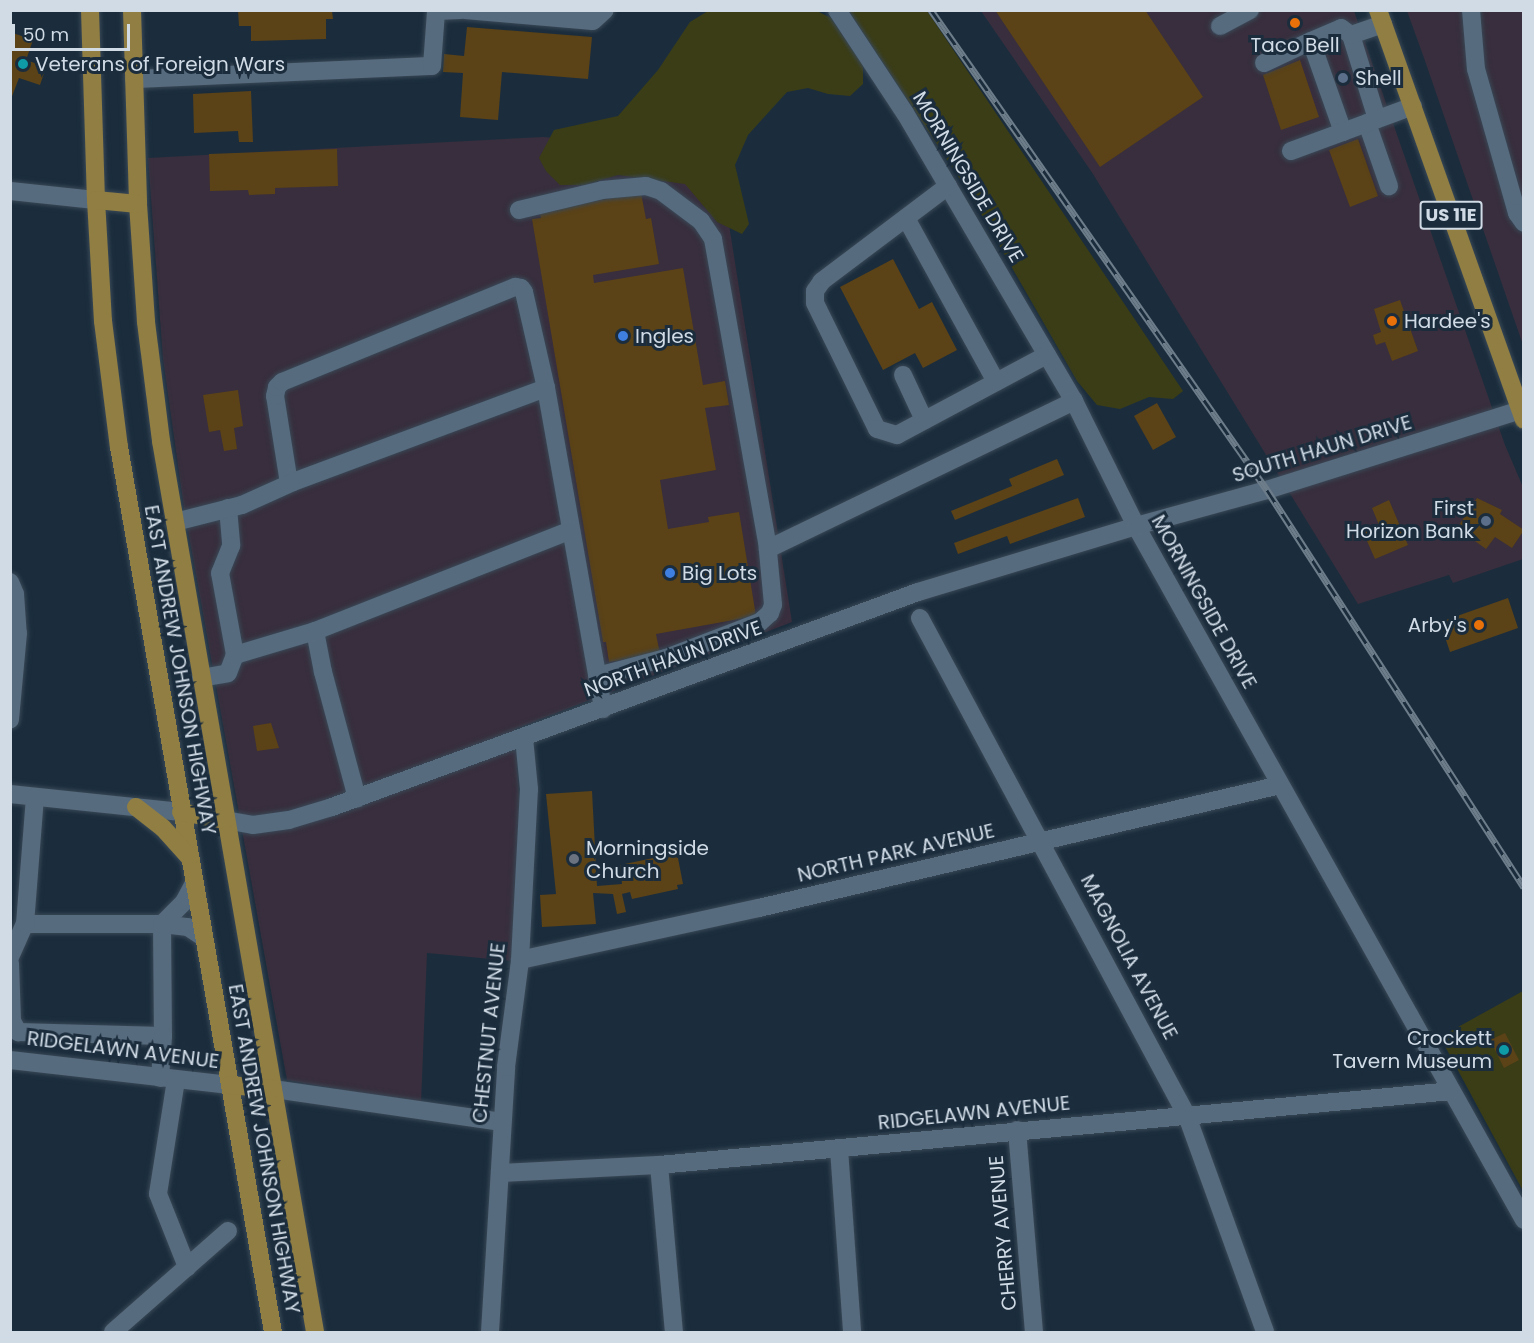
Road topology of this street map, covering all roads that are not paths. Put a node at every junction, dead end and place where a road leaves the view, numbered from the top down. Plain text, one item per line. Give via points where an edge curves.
1 (90, 10) edge
2 (132, 10) edge
3 (463, 10) edge
4 (605, 10) edge
5 (837, 10) edge
6 (1250, 10) edge
7 (1471, 10) edge
8 (436, 11) edge
9 (1380, 17) edge
10 (1220, 26) dead end
11 (1351, 35) junction
12 (1311, 41) junction
13 (1264, 63) dead end
14 (134, 79) junction
15 (1413, 106) junction
16 (1372, 121) junction
17 (1343, 132) junction
18 (1291, 151) dead end
19 (948, 186) junction
20 (1389, 186) dead end
21 (10, 191) edge
22 (96, 200) junction
23 (138, 204) junction
24 (519, 210) dead end
25 (906, 218) junction
26 (1524, 223) edge
27 (1047, 355) junction
28 (903, 375) dead end
29 (996, 382) junction
30 (546, 388) junction
31 (1074, 401) junction
32 (1523, 413) edge
33 (924, 420) junction
34 (289, 483) junction
35 (228, 508) junction
36 (175, 522) junction
37 (1136, 526) junction
38 (571, 530) junction
39 (768, 549) junction
40 (10, 582) edge
41 (920, 618) dead end
42 (315, 632) junction
43 (235, 655) junction
44 (597, 676) junction
45 (201, 678) junction
46 (603, 709) junction
47 (10, 720) edge
48 (524, 738) junction
49 (1280, 785) junction
50 (10, 794) edge
51 (35, 797) junction
52 (357, 798) junction
53 (136, 807) junction
54 (181, 812) junction
55 (225, 820) junction
56 (1042, 842) junction
57 (190, 858) junction
58 (194, 883) junction
59 (25, 924) junction
60 (162, 924) junction
61 (203, 937) junction
62 (10, 957) edge
63 (520, 960) junction
64 (10, 963) edge
65 (163, 1036) junction
66 (10, 1060) edge
67 (168, 1079) junction
68 (230, 1085) junction
69 (273, 1089) junction
70 (1452, 1091) junction
71 (1187, 1116) junction
72 (502, 1122) junction
73 (1017, 1130) junction
74 (839, 1149) junction
75 (659, 1165) junction
76 (500, 1173) junction
77 (1524, 1220) edge
78 (228, 1231) dead end
79 (188, 1267) junction
80 (113, 1332) edge
81 (273, 1332) edge
82 (315, 1332) edge
83 (490, 1332) edge
84 (674, 1332) edge
85 (852, 1332) edge
86 (1034, 1332) edge
87 (1265, 1332) edge

1 - 22 main road, EAST ANDREW JOHNSON HIGHWAY
2 - 14 main road, EAST ANDREW JOHNSON HIGHWAY
3 - 4 street via 593,21
3 - 8 street
5 - 19 street, MORNINGSIDE DRIVE
6 - 10 street
7 - 26 street via 1476,69 1517,213
8 - 14 street via 432,66
9 - 11 street
9 - 15 main road, US 11E
11 - 12 street via 1341,28
11 - 16 street
12 - 13 street
12 - 17 street
14 - 23 main road, EAST ANDREW JOHNSON HIGHWAY
15 - 16 street
15 - 32 main road, US 11E
16 - 17 street
16 - 20 street
17 - 18 street
19 - 25 street
19 - 27 street, MORNINGSIDE DRIVE
21 - 22 street
22 - 23 main road
22 - 54 main road, EAST ANDREW JOHNSON HIGHWAY via 103,321 119,447
23 - 36 main road, EAST ANDREW JOHNSON HIGHWAY via 146,322
24 - 39 street via 602,190 646,186 660,191 701,222 713,239
25 - 29 street
25 - 33 street via 822,281 815,291 815,303 877,429 897,435
27 - 29 street
27 - 31 street, MORNINGSIDE DRIVE
28 - 33 street
29 - 33 street
30 - 34 street
30 - 34 street via 524,292 515,287 282,382 275,396
30 - 38 street
31 - 37 street, MORNINGSIDE DRIVE
31 - 39 street
32 - 37 street, SOUTH HAUN DRIVE
34 - 35 street
35 - 36 street
35 - 43 street via 231,546 220,573
36 - 45 main road, EAST ANDREW JOHNSON HIGHWAY
37 - 46 street, NORTH HAUN DRIVE via 918,592
37 - 49 street, MORNINGSIDE DRIVE
38 - 42 street
38 - 44 street
39 - 44 street via 773,605 770,614 760,622 666,658
40 - 47 street via 15,594 18,633
41 - 56 street, MAGNOLIA AVENUE
42 - 43 street
42 - 52 street
43 - 45 street via 228,673
44 - 46 street
45 - 55 main road, EAST ANDREW JOHNSON HIGHWAY
46 - 48 street, NORTH HAUN DRIVE
48 - 52 street, NORTH HAUN DRIVE
48 - 63 street, CHESTNUT AVENUE via 530,789
49 - 56 street, NORTH PARK AVENUE
49 - 70 street, MORNINGSIDE DRIVE
50 - 51 street
51 - 53 street
51 - 59 street
52 - 55 street, NORTH HAUN DRIVE via 289,820 253,825
53 - 54 street
53 - 57 main road via 163,828
54 - 55 main road
54 - 57 main road, EAST ANDREW JOHNSON HIGHWAY
55 - 69 main road, EAST ANDREW JOHNSON HIGHWAY
56 - 63 street, NORTH PARK AVENUE
56 - 71 street, MAGNOLIA AVENUE
57 - 58 main road, EAST ANDREW JOHNSON HIGHWAY
58 - 60 street via 184,902
58 - 61 main road, EAST ANDREW JOHNSON HIGHWAY
59 - 60 street
59 - 62 street
60 - 61 street via 188,927
60 - 65 street
61 - 68 main road, EAST ANDREW JOHNSON HIGHWAY
63 - 72 street, CHESTNUT AVENUE
64 - 65 street via 12,1021 18,1032
65 - 67 street
66 - 67 street, RIDGELAWN AVENUE
67 - 68 street, RIDGELAWN AVENUE
67 - 79 street via 158,1194
68 - 69 main road
68 - 81 main road, EAST ANDREW JOHNSON HIGHWAY
69 - 72 street
69 - 82 main road, EAST ANDREW JOHNSON HIGHWAY
70 - 71 street, RIDGELAWN AVENUE
70 - 77 street, MORNINGSIDE DRIVE
71 - 73 street, RIDGELAWN AVENUE
71 - 87 street, MAGNOLIA AVENUE
72 - 76 street, CHESTNUT AVENUE
73 - 74 street, RIDGELAWN AVENUE
73 - 86 street, CHERRY AVENUE
74 - 75 street, RIDGELAWN AVENUE
74 - 85 street
75 - 76 street, RIDGELAWN AVENUE
75 - 84 street
76 - 83 street, CHESTNUT AVENUE
78 - 79 street
79 - 80 street

